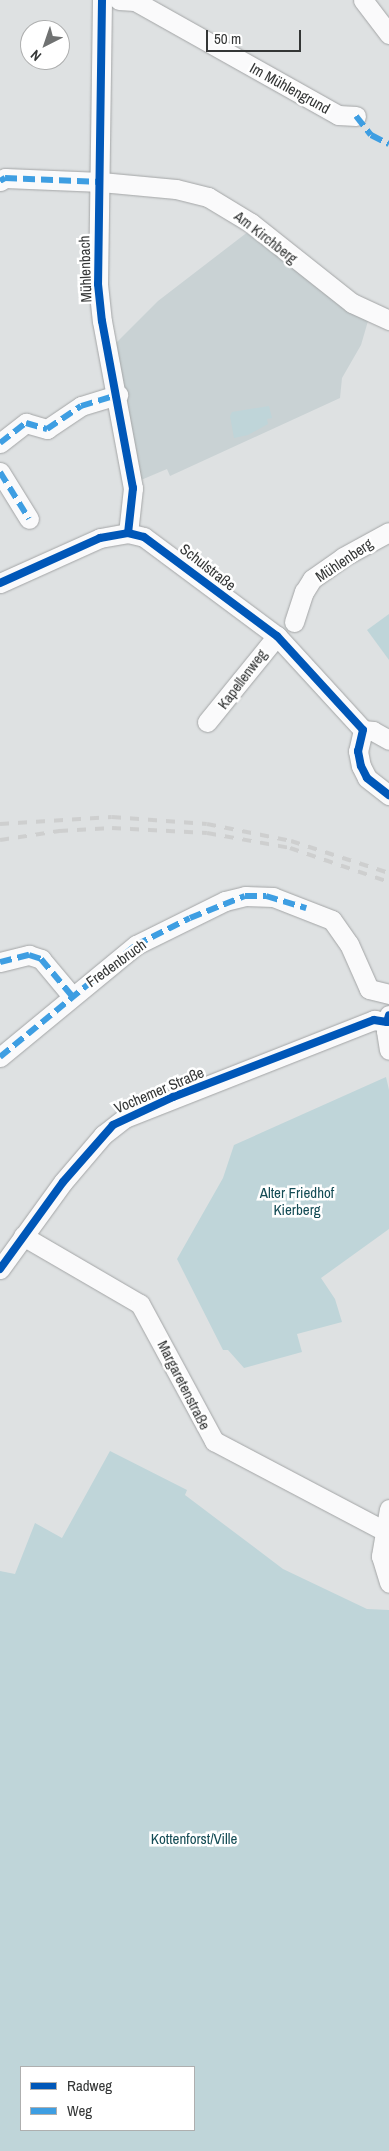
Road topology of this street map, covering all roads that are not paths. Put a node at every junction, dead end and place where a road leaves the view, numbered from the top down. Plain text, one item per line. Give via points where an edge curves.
1 (102, 0) edge
2 (119, 0) edge
3 (363, 0) edge
4 (389, 34) edge
5 (356, 116) dead end
6 (0, 181) edge
7 (100, 182) junction
8 (389, 320) edge
9 (118, 395) junction
10 (0, 443) edge
11 (0, 472) edge
12 (29, 519) dead end
13 (389, 532) edge
14 (128, 533) junction
15 (0, 583) edge
16 (294, 622) dead end
17 (277, 636) junction
18 (207, 722) dead end
19 (363, 730) junction
20 (389, 740) edge
21 (389, 795) edge
22 (0, 962) edge
23 (389, 994) edge
24 (72, 996) junction
25 (388, 1018) edge
26 (389, 1050) edge
27 (0, 1057) edge
28 (23, 1236) junction
29 (0, 1269) edge
30 (389, 1509) edge
31 (385, 1531) junction
32 (389, 1583) edge

1 - 7 street, Mühlenbach
2 - 5 street, Im Mühlengrund via 135,1 338,115
3 - 4 street
6 - 7 street via 5,178
7 - 8 street, Am Kirchberg via 176,189 208,197 252,223 352,303
7 - 9 street, Mühlenbach via 98,284 102,321
9 - 10 street via 81,406 47,429 26,423
9 - 14 street, Mühlenbach via 133,488
11 - 12 street
13 - 16 street, Mühlenberg via 343,556 312,579
14 - 15 street via 100,538
14 - 17 street, Schulstraße via 158,545
17 - 18 street, Kapellenweg
17 - 19 street, Schulstraße
19 - 20 street via 373,731
19 - 21 street via 358,751 361,766 367,778
22 - 24 street via 29,955 41,959
23 - 24 street, Fredenbruch via 369,989 349,944 332,920 266,896 245,896 226,901 136,946
24 - 27 street, Fredenbruch
25 - 26 street
25 - 28 street, Vochemer Straße via 374,1020 124,1118 103,1135
28 - 29 street, Vochemer Straße
28 - 31 street, Margaretenstraße via 140,1304 214,1441
30 - 31 street
31 - 32 street via 381,1556

